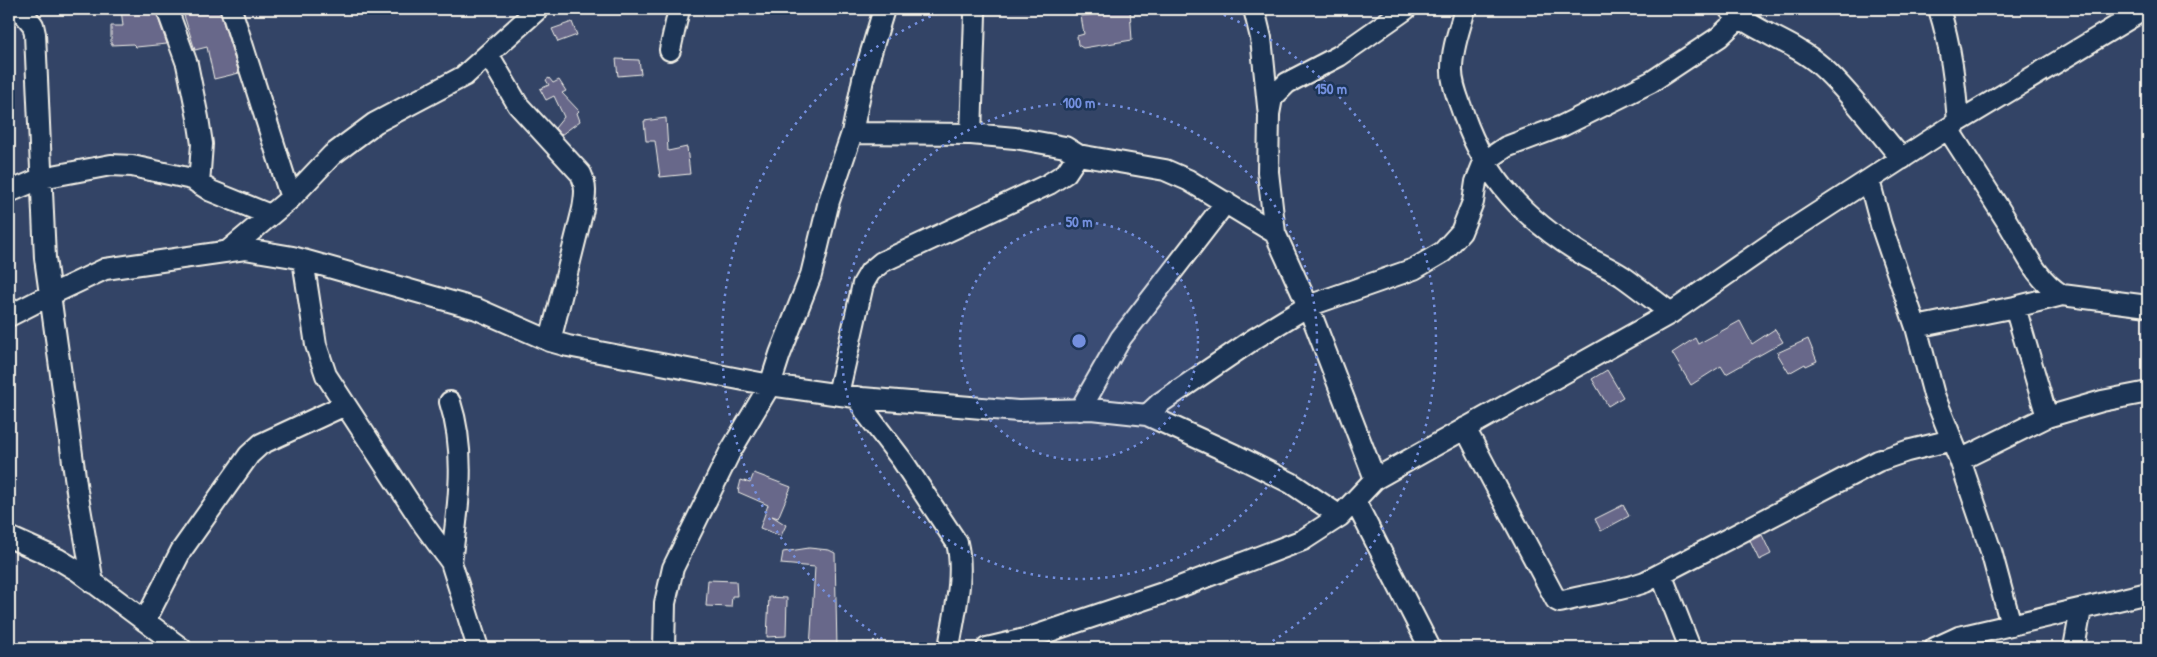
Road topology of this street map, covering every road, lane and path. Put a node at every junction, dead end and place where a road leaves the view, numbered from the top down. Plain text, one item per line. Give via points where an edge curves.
1 (20, 9) edge
2 (167, 9) edge
3 (231, 9) edge
4 (679, 9) edge
5 (884, 9) edge
6 (974, 9) edge
7 (1254, 9) edge
8 (1406, 9) edge
9 (1465, 9) edge
10 (1939, 9) edge
11 (2145, 9) edge
12 (531, 12) edge
13 (1736, 12) edge
14 (670, 50) dead end
15 (488, 54) junction
16 (1269, 116) junction
17 (1953, 126) junction
18 (852, 133) junction
19 (971, 134) junction
20 (1078, 156) junction
21 (1902, 159) junction
22 (1484, 162) junction
23 (42, 178) junction
24 (1869, 180) junction
25 (199, 184) junction
26 (9, 192) edge
27 (291, 198) junction
28 (1226, 202) junction
29 (270, 215) junction
30 (1275, 233) junction
31 (228, 250) junction
32 (303, 260) junction
33 (50, 294) junction
34 (2062, 295) junction
35 (1308, 306) junction
36 (2148, 306) edge
37 (2015, 307) junction
38 (1671, 313) junction
39 (9, 316) edge
40 (1916, 327) junction
41 (550, 340) junction
42 (770, 385) junction
43 (2148, 392) edge
44 (848, 396) junction
45 (450, 402) dead end
46 (345, 405) junction
47 (1080, 410) junction
48 (1147, 415) junction
49 (2047, 417) junction
50 (1944, 420) junction
51 (1466, 428) junction
52 (1952, 440) junction
53 (1929, 446) junction
54 (1960, 460) junction
55 (1375, 479) junction
56 (1355, 502) junction
57 (1340, 516) junction
58 (9, 538) edge
59 (451, 562) junction
60 (1661, 574) junction
61 (93, 583) junction
62 (2148, 593) edge
63 (2081, 609) junction
64 (145, 622) junction
65 (2011, 625) junction
66 (181, 648) edge
67 (478, 648) edge
68 (664, 648) edge
69 (949, 648) edge
70 (987, 648) edge
71 (1430, 648) edge
72 (1690, 648) edge
73 (1936, 648) edge
74 (2074, 648) edge

1 - 23 street via 33,24
2 - 25 street via 187,64 198,118 202,144
3 - 27 street
4 - 14 street
5 - 18 street via 863,79
6 - 19 street
7 - 16 street via 1261,38
8 - 16 street via 1339,56 1287,83 1272,98
9 - 22 street via 1453,51 1454,87
10 - 17 street via 1954,70
11 - 17 street
12 - 15 street
13 - 21 street via 1821,66
13 - 22 street via 1719,37 1651,82 1570,122 1506,147
15 - 27 street via 464,76 368,128 332,155
15 - 41 street via 518,105 581,174 585,184 583,209
16 - 30 street via 1268,172
17 - 21 street
17 - 34 street via 2038,275
18 - 19 street
18 - 42 street via 829,201 810,274
19 - 20 street via 1065,147
20 - 28 street via 1165,170
20 - 44 street via 1066,173 1049,184 882,262 870,272 863,284
21 - 24 street
22 - 35 street via 1461,232 1443,252 1414,269
22 - 38 street via 1504,190 1532,218
23 - 25 street via 111,164 178,175
23 - 26 street
23 - 33 street
24 - 38 street
24 - 40 street
25 - 29 street
27 - 29 street
28 - 30 street
28 - 47 street via 1121,338
29 - 31 street
30 - 35 street
31 - 32 street via 262,251
31 - 33 street via 105,269
32 - 41 street via 477,309
32 - 46 street via 316,345 326,375
33 - 39 street
33 - 61 street
34 - 36 street
34 - 37 street
35 - 48 street via 1254,339
35 - 55 street
37 - 40 street
37 - 49 street
38 - 51 street
40 - 50 street
41 - 42 street
42 - 44 street
42 - 68 street via 730,452 673,568 665,602
43 - 49 street
44 - 47 street via 1018,411
44 - 69 street via 902,460 957,543 960,572
45 - 59 street via 456,419 460,468
46 - 59 street
46 - 64 street via 261,444 249,455 181,551
47 - 48 street
48 - 57 street via 1290,483
49 - 54 street
50 - 52 street
50 - 53 street
51 - 55 street
51 - 60 street via 1558,602 1623,590
52 - 53 street
52 - 54 street
53 - 60 street via 1878,461
54 - 65 street via 1991,551
55 - 56 street
56 - 57 street
56 - 71 street
57 - 70 street via 1303,540 1169,591 1029,638
58 - 61 street via 58,559
59 - 67 street
60 - 72 street
61 - 64 street
62 - 63 street
63 - 65 street
63 - 74 street
64 - 66 street
65 - 73 street via 1959,636

